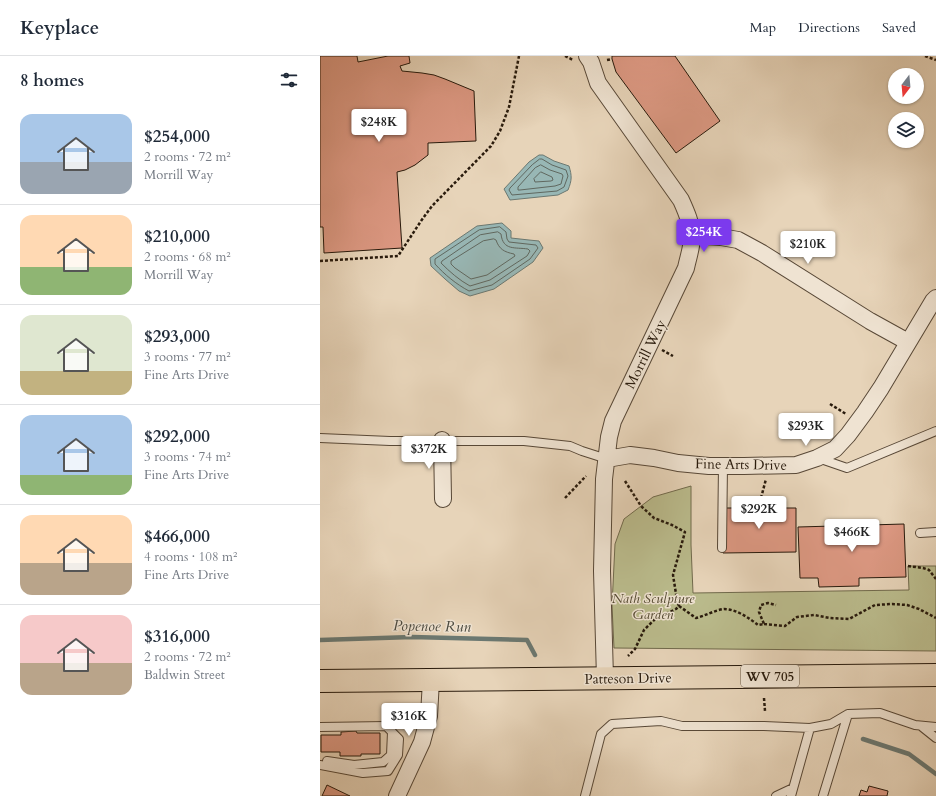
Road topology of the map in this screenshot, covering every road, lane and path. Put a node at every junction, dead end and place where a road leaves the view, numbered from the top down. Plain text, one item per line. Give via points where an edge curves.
1 (519, 56) edge
2 (925, 56) edge
3 (594, 58) edge
4 (612, 59) dead end
5 (936, 60) edge
6 (692, 235) junction
7 (320, 261) edge
8 (936, 298) edge
9 (908, 342) junction
10 (660, 349) dead end
11 (673, 356) dead end
12 (830, 404) dead end
13 (851, 417) dead end
14 (936, 431) edge
15 (320, 438) edge
16 (442, 440) junction
17 (817, 458) junction
18 (607, 459) junction
19 (723, 465) junction
20 (586, 476) dead end
21 (767, 476) dead end
22 (625, 481) dead end
23 (565, 498) dead end
24 (761, 498) dead end
25 (443, 499) dead end
26 (936, 532) edge
27 (920, 533) dead end
28 (722, 548) dead end
29 (908, 566) dead end
30 (936, 579) edge
31 (776, 605) dead end
32 (679, 606) junction
33 (936, 618) edge
34 (764, 624) junction
35 (628, 656) dead end
36 (936, 675) edge
37 (605, 678) junction
38 (431, 680) junction
39 (320, 681) edge
40 (764, 698) dead end
41 (765, 711) dead end
42 (848, 714) junction
43 (919, 725) junction
44 (936, 726) edge
45 (320, 727) edge
46 (810, 728) junction
47 (392, 732) junction
48 (936, 738) edge
49 (320, 761) edge
50 (320, 765) edge
51 (792, 792) edge
52 (396, 796) edge
53 (584, 796) edge
54 (776, 796) edge
55 (823, 796) edge

1 - 7 path via 509,107 491,146 432,206 398,256
2 - 5 path
3 - 4 path
3 - 6 street, Morrill Way via 598,83 681,200 688,215
6 - 9 street via 738,240 762,252 870,321
6 - 18 street, Morrill Way via 686,268 613,421
8 - 9 street, Fine Arts Drive
9 - 17 street, Fine Arts Drive via 873,400 848,435 835,449
10 - 11 path
12 - 13 path
14 - 17 lane via 847,468
15 - 16 lane
16 - 18 lane via 524,441 570,446
16 - 25 street
17 - 19 street, Fine Arts Drive via 796,465
18 - 19 street, Fine Arts Drive via 630,455 678,463
18 - 37 street, Morrill Way via 604,480 602,571
19 - 28 lane
20 - 23 path
21 - 24 path
22 - 32 path via 641,506 654,518 685,532 673,575
26 - 27 lane
29 - 30 path via 929,570
31 - 34 path via 761,605 759,612
32 - 34 path via 696,618 724,609 738,612 758,625
32 - 35 path via 654,620 644,630 635,649
33 - 34 path via 919,609 892,604 875,605 849,619 814,615 797,617 785,626
36 - 37 main road, Patteson Drive / WV 705
37 - 38 main road, Patteson Drive / WV 705
38 - 39 main road, Patteson Drive / WV 705
38 - 52 street via 429,716 422,742
40 - 41 path
42 - 43 lane via 880,714
42 - 46 lane via 831,724
42 - 55 lane
43 - 44 lane
43 - 48 lane
45 - 47 lane via 386,726
46 - 51 lane
46 - 53 lane via 682,726 661,721 612,724 601,734
47 - 49 lane via 391,755 383,762 354,765
47 - 50 lane via 399,739 398,755 388,771 363,773
51 - 54 lane

